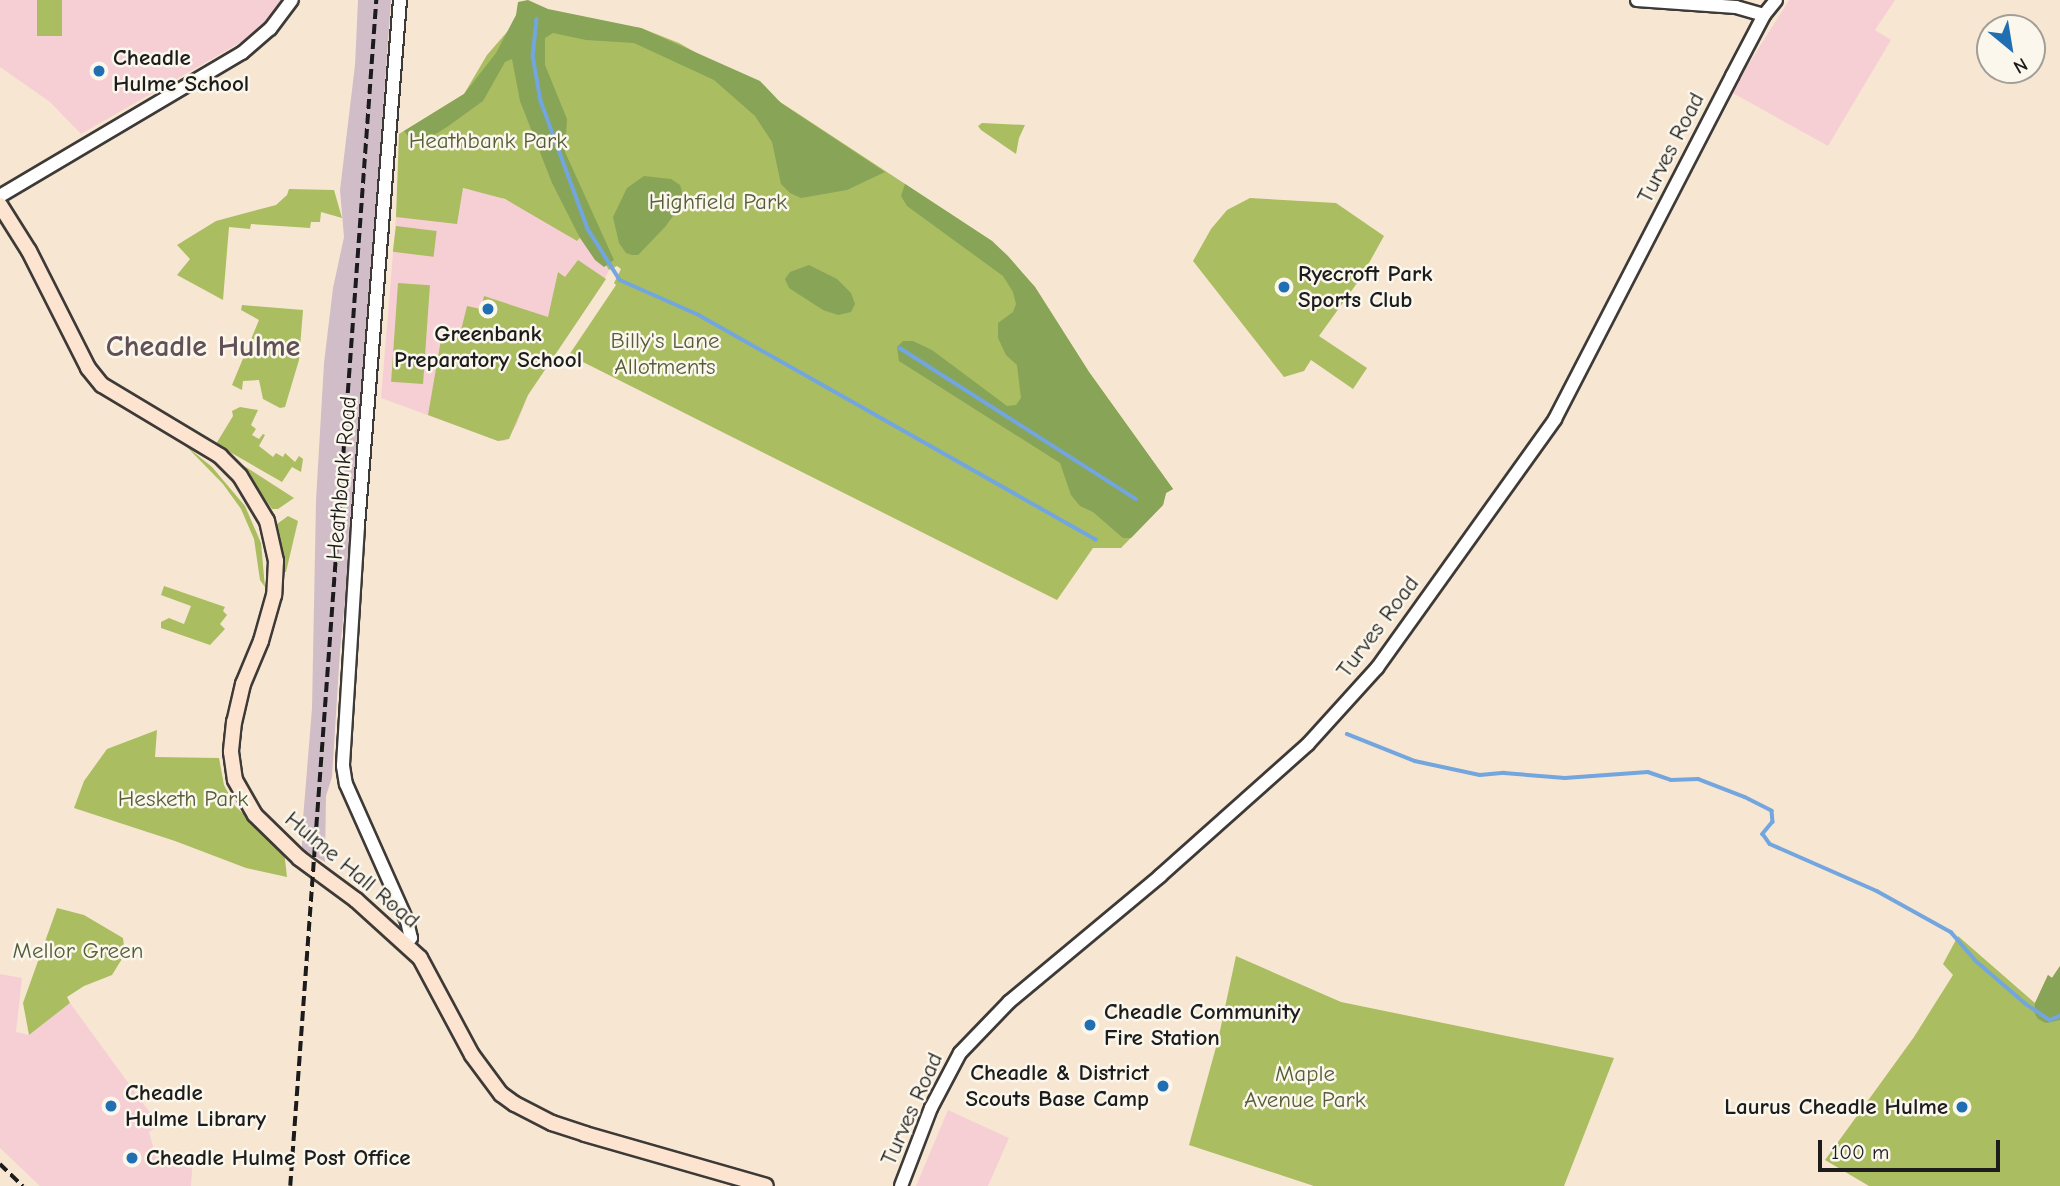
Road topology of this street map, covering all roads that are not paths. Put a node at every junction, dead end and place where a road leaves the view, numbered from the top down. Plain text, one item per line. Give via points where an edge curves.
1 (292, 0) edge
2 (400, 0) edge
3 (1637, 0) edge
4 (1776, 0) edge
5 (1764, 15) junction
6 (0, 196) edge
7 (0, 205) edge
8 (405, 944) junction
9 (766, 1186) edge
10 (901, 1186) edge

1 - 6 street via 270,29 242,53
2 - 8 street, Heathbank Road via 343,766 346,784 407,921 411,938
3 - 5 street via 1735,7
4 - 5 street, Turves Road
5 - 10 street, Turves Road via 1555,419 1377,668 1308,744 1009,1002 960,1053 931,1108
7 - 8 main road, Hulme Hall Road via 29,251 88,368 102,385 220,456 252,492 270,531 276,575 261,641 233,722 231,765 235,779 255,815 299,858
8 - 9 main road, Hulme Hall Road via 419,958 472,1055 501,1094 515,1104 584,1134

